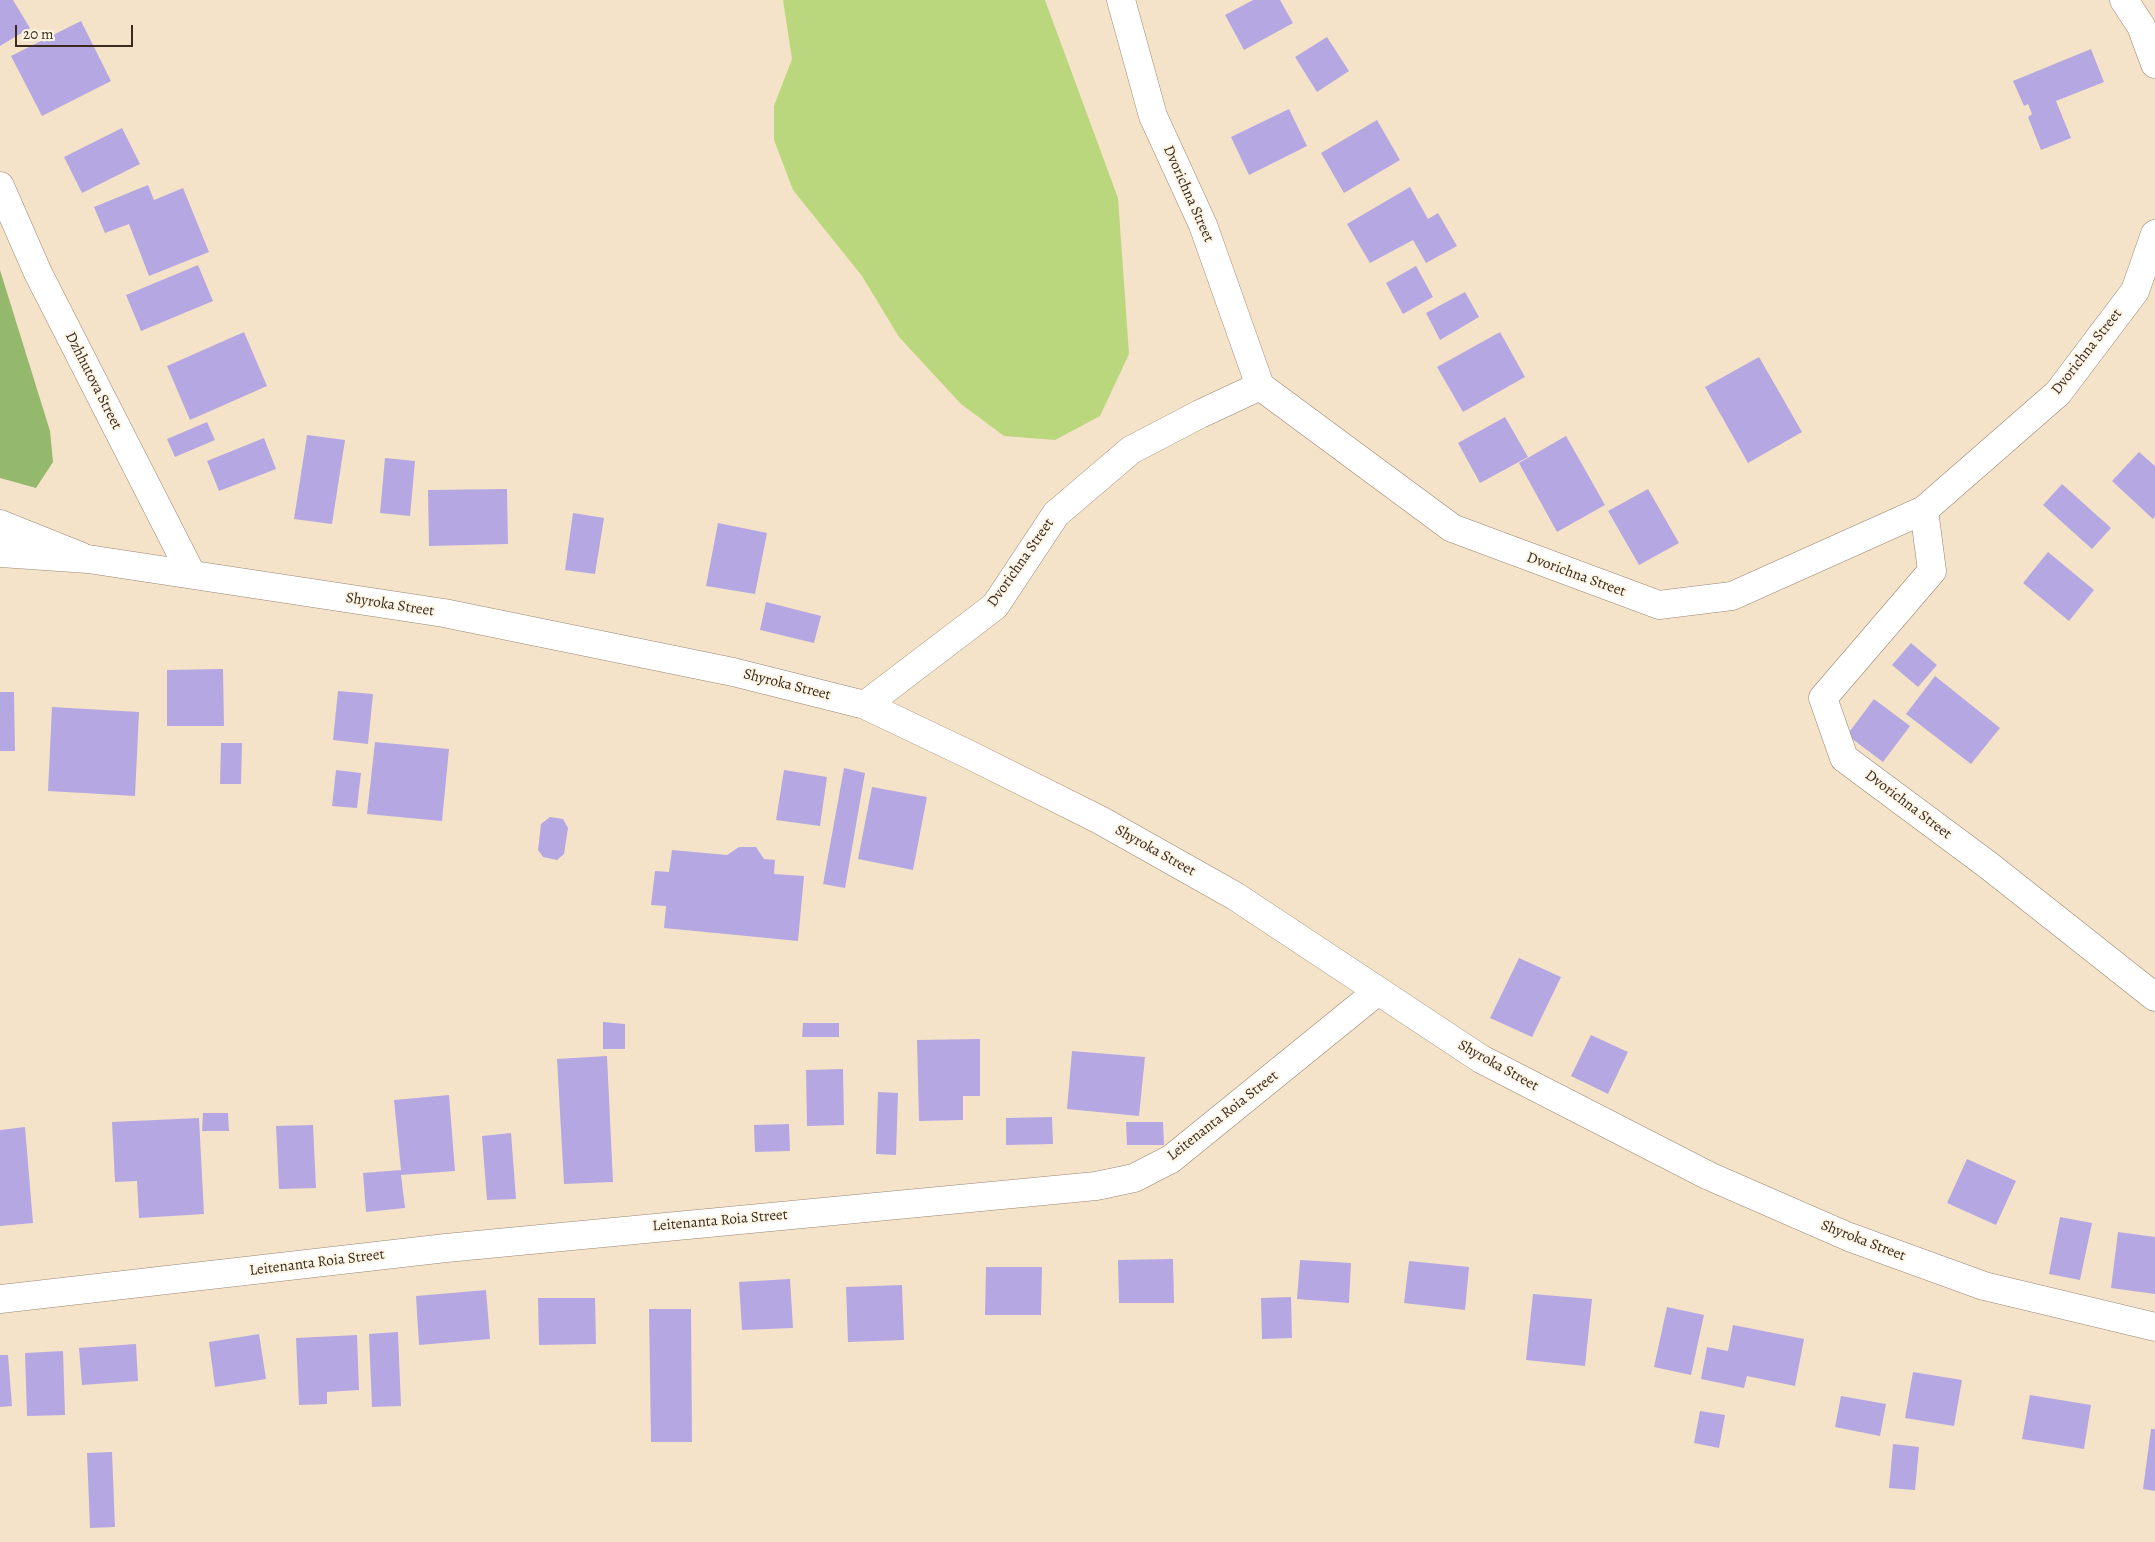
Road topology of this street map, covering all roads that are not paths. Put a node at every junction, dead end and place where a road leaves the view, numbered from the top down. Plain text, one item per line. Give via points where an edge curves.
1 (1121, 0) edge
2 (2124, 0) edge
3 (2155, 64) edge
4 (0, 186) edge
5 (2155, 234) edge
6 (1260, 386) junction
7 (1924, 510) junction
8 (0, 524) edge
9 (0, 553) edge
10 (88, 559) junction
11 (191, 573) junction
12 (865, 705) junction
13 (1378, 992) junction
14 (2155, 997) edge
15 (0, 1300) edge
16 (2155, 1327) edge

1 - 6 street, Dvorichna Street via 1153,116 1203,225
2 - 3 street via 2141,26
4 - 11 street, Dzhhutova Street via 38,272
5 - 7 street, Dvorichna Street via 2135,291 2058,393
6 - 7 street, Dvorichna Street via 1452,528 1659,605 1732,596
6 - 12 street, Dvorichna Street via 1131,450 1056,514 995,606
7 - 14 street, Dvorichna Street via 1932,571 1823,698 1844,758 1988,865
8 - 10 street, Shyroka Street
9 - 10 street, Shyroka Street
10 - 11 street, Shyroka Street
11 - 12 street, Shyroka Street via 444,613 733,672
12 - 13 street, Shyroka Street via 1100,820 1235,896
13 - 15 street, Leitenanta Roia Street via 1171,1159 1134,1178 1096,1186 446,1248
13 - 16 street, Shyroka Street via 1481,1059 1709,1176 1849,1237 1984,1286

